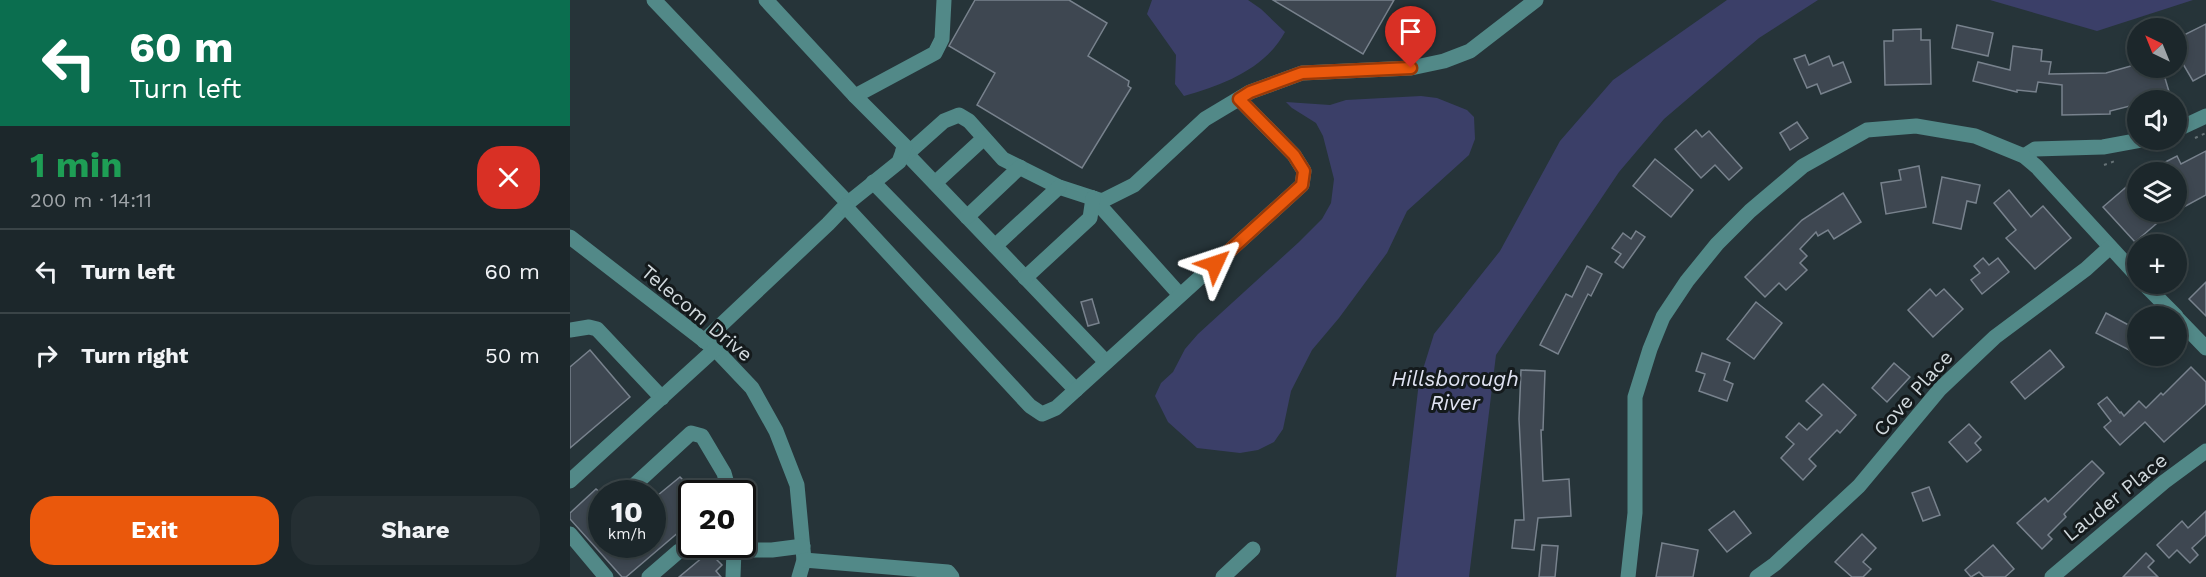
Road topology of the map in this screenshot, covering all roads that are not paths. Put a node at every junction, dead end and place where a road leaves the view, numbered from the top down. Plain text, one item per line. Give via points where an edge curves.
1 (654, 0) edge
2 (766, 0) edge
3 (944, 0) edge
4 (1536, 0) edge
5 (855, 96) junction
6 (1239, 99) junction
7 (2206, 116) edge
8 (2187, 130) edge
9 (984, 138) junction
10 (2127, 146) edge
11 (905, 152) junction
12 (2024, 156) junction
13 (1020, 167) junction
14 (873, 182) junction
15 (935, 183) junction
16 (1059, 187) junction
17 (1093, 198) junction
18 (846, 204) junction
19 (967, 217) junction
20 (570, 237) edge
21 (995, 246) junction
22 (2109, 248) junction
23 (2127, 266) edge
24 (1026, 278) junction
25 (2154, 294) edge
26 (1180, 296) junction
27 (2165, 306) edge
28 (2187, 328) edge
29 (570, 330) edge
30 (710, 345) junction
31 (2206, 348) edge
32 (1106, 362) junction
33 (1076, 390) junction
34 (662, 398) junction
35 (2206, 451) edge
36 (640, 480) edge
37 (726, 480) edge
38 (570, 481) edge
39 (570, 534) edge
40 (756, 549) edge
41 (1253, 549) dead end
42 (678, 551) dead end
43 (803, 553) junction
44 (734, 558) edge
45 (914, 573) edge
46 (606, 577) edge
47 (649, 577) edge
48 (733, 577) edge
49 (800, 577) edge
50 (952, 577) edge
51 (1223, 577) edge
52 (1628, 577) edge
53 (1757, 577) edge
54 (2052, 577) edge

1 - 18 street
2 - 5 street
3 - 5 street via 942,39 934,53
4 - 6 street via 1470,51 1444,61 1411,68 1302,73
5 - 11 street via 905,146
6 - 17 street via 1205,120 1134,185 1102,201
6 - 26 street via 1294,155 1304,171 1302,185
7 - 8 street
9 - 11 street via 959,115 944,121
9 - 13 street via 1003,159
9 - 15 street
10 - 12 street via 2035,149
11 - 14 street via 899,162
11 - 15 street
12 - 22 street
12 - 52 street via 1975,136 1916,126 1868,130 1803,166 1717,244 1664,317 1635,397 1635,513
13 - 16 street
13 - 19 street
14 - 18 street
14 - 33 street
15 - 19 street
16 - 17 street
16 - 21 street
17 - 24 street via 1090,218
17 - 26 street
18 - 30 street
18 - 33 street via 1030,406 1042,414 1056,408
19 - 21 street
20 - 30 street, Telecom Drive
21 - 24 street
22 - 23 street
22 - 53 street, Cove Place via 1995,338 1940,390 1859,486
24 - 32 street
25 - 27 street
26 - 32 street
28 - 31 street
29 - 34 street via 597,329
30 - 34 street
30 - 43 street, Telecom Drive via 752,388 776,430 797,485
32 - 33 street
34 - 38 street
35 - 54 street, Lauder Place
36 - 37 street via 691,433 702,436
39 - 46 street
40 - 43 street
41 - 51 street
42 - 47 street
43 - 45 street
43 - 49 street, Telecom Drive
44 - 48 street
45 - 50 street via 948,572

